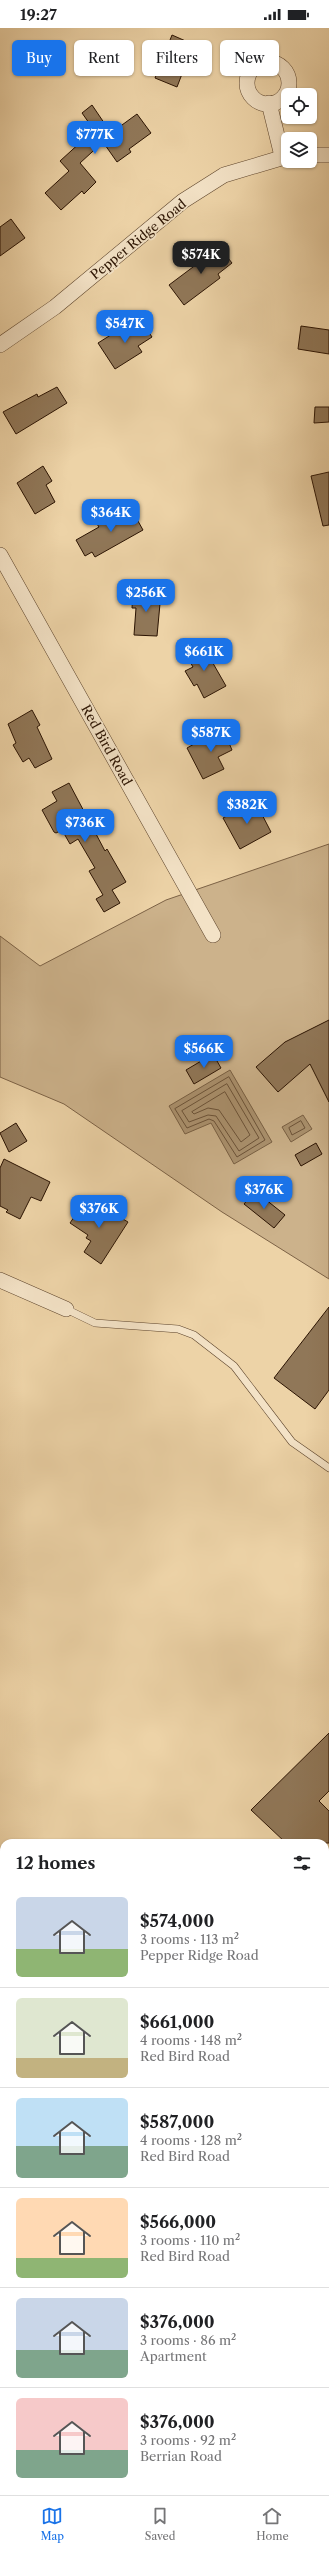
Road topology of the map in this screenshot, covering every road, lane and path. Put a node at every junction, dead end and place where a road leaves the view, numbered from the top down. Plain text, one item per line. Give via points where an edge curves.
1 (269, 103) dead end
2 (281, 143) edge
3 (329, 154) edge
4 (317, 155) edge
5 (281, 157) edge
6 (0, 345) edge
7 (0, 555) edge
8 (213, 935) dead end
9 (0, 1280) edge
10 (66, 1309) joint
11 (329, 1468) edge

1 - 2 street
3 - 4 street
5 - 6 street, Pepper Ridge Road via 224,175 183,201 55,307
7 - 8 street, Red Bird Road
9 - 10 street
10 - 11 lane via 95,1323 178,1329 194,1335 234,1366 292,1442

